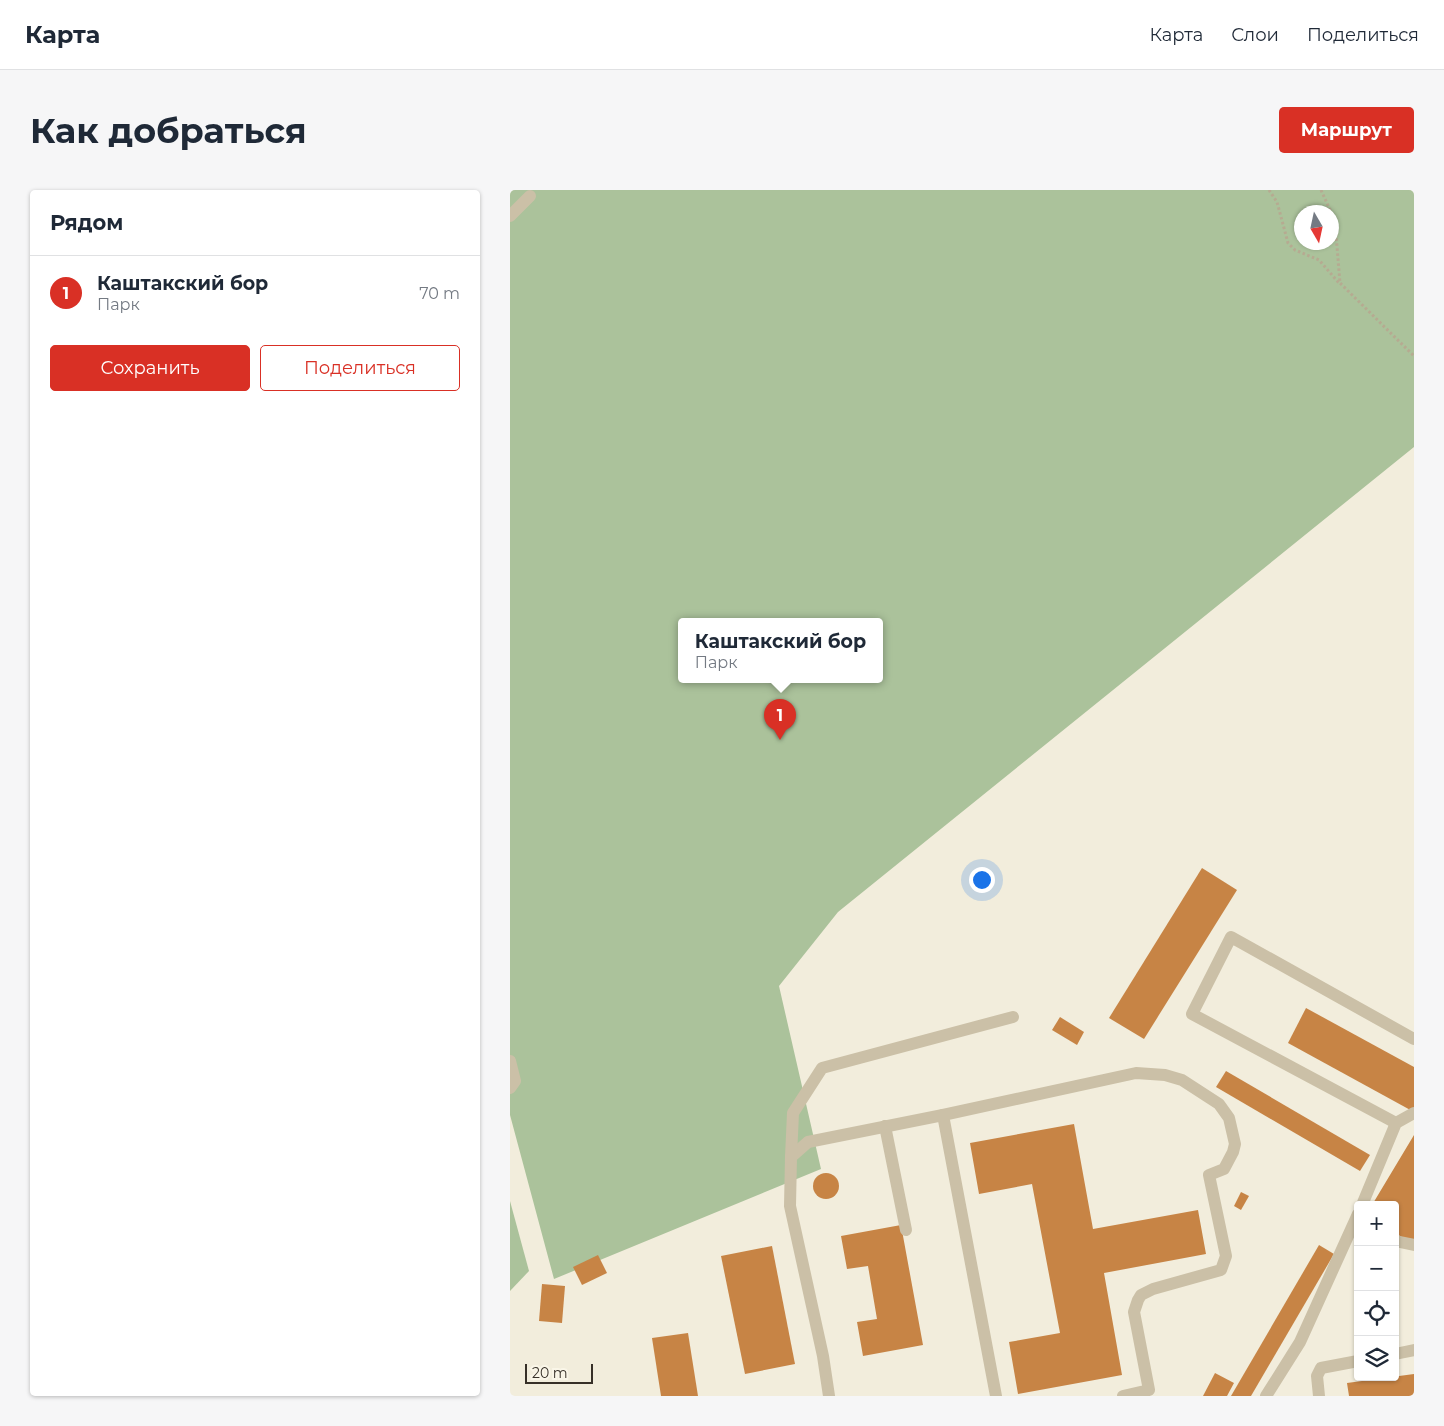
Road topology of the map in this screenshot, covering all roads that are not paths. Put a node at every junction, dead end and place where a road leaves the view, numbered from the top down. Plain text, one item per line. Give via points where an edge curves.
1 (530, 196) dead end
2 (510, 216) edge
3 (1013, 1017) dead end
4 (1414, 1039) edge
5 (510, 1061) edge
6 (510, 1088) edge
7 (1414, 1113) edge
8 (943, 1115) junction
9 (1396, 1123) junction
10 (885, 1126) junction
11 (791, 1157) junction
12 (1364, 1201) edge
13 (906, 1230) dead end
14 (1354, 1232) edge
15 (1399, 1242) edge
16 (1414, 1245) edge
17 (1414, 1350) edge
18 (1399, 1353) edge
19 (1354, 1362) edge
20 (829, 1396) edge
21 (996, 1396) edge
22 (1122, 1396) edge
23 (1266, 1396) edge
24 (1319, 1396) edge

1 - 2 lane
3 - 11 lane via 822,1068 793,1113
4 - 9 lane via 1231,937 1192,1014
5 - 6 lane via 515,1081
7 - 9 lane
8 - 10 lane
8 - 21 lane
8 - 22 lane via 1136,1073 1182,1080 1219,1104 1229,1118 1235,1144 1233,1152 1224,1168 1209,1175 1226,1256 1221,1270 1141,1295 1134,1312 1150,1390
9 - 12 lane
10 - 11 lane via 808,1142
10 - 13 lane
11 - 20 lane via 790,1206
14 - 23 lane via 1300,1342
15 - 16 lane
17 - 18 lane
19 - 24 lane via 1321,1368 1317,1376

